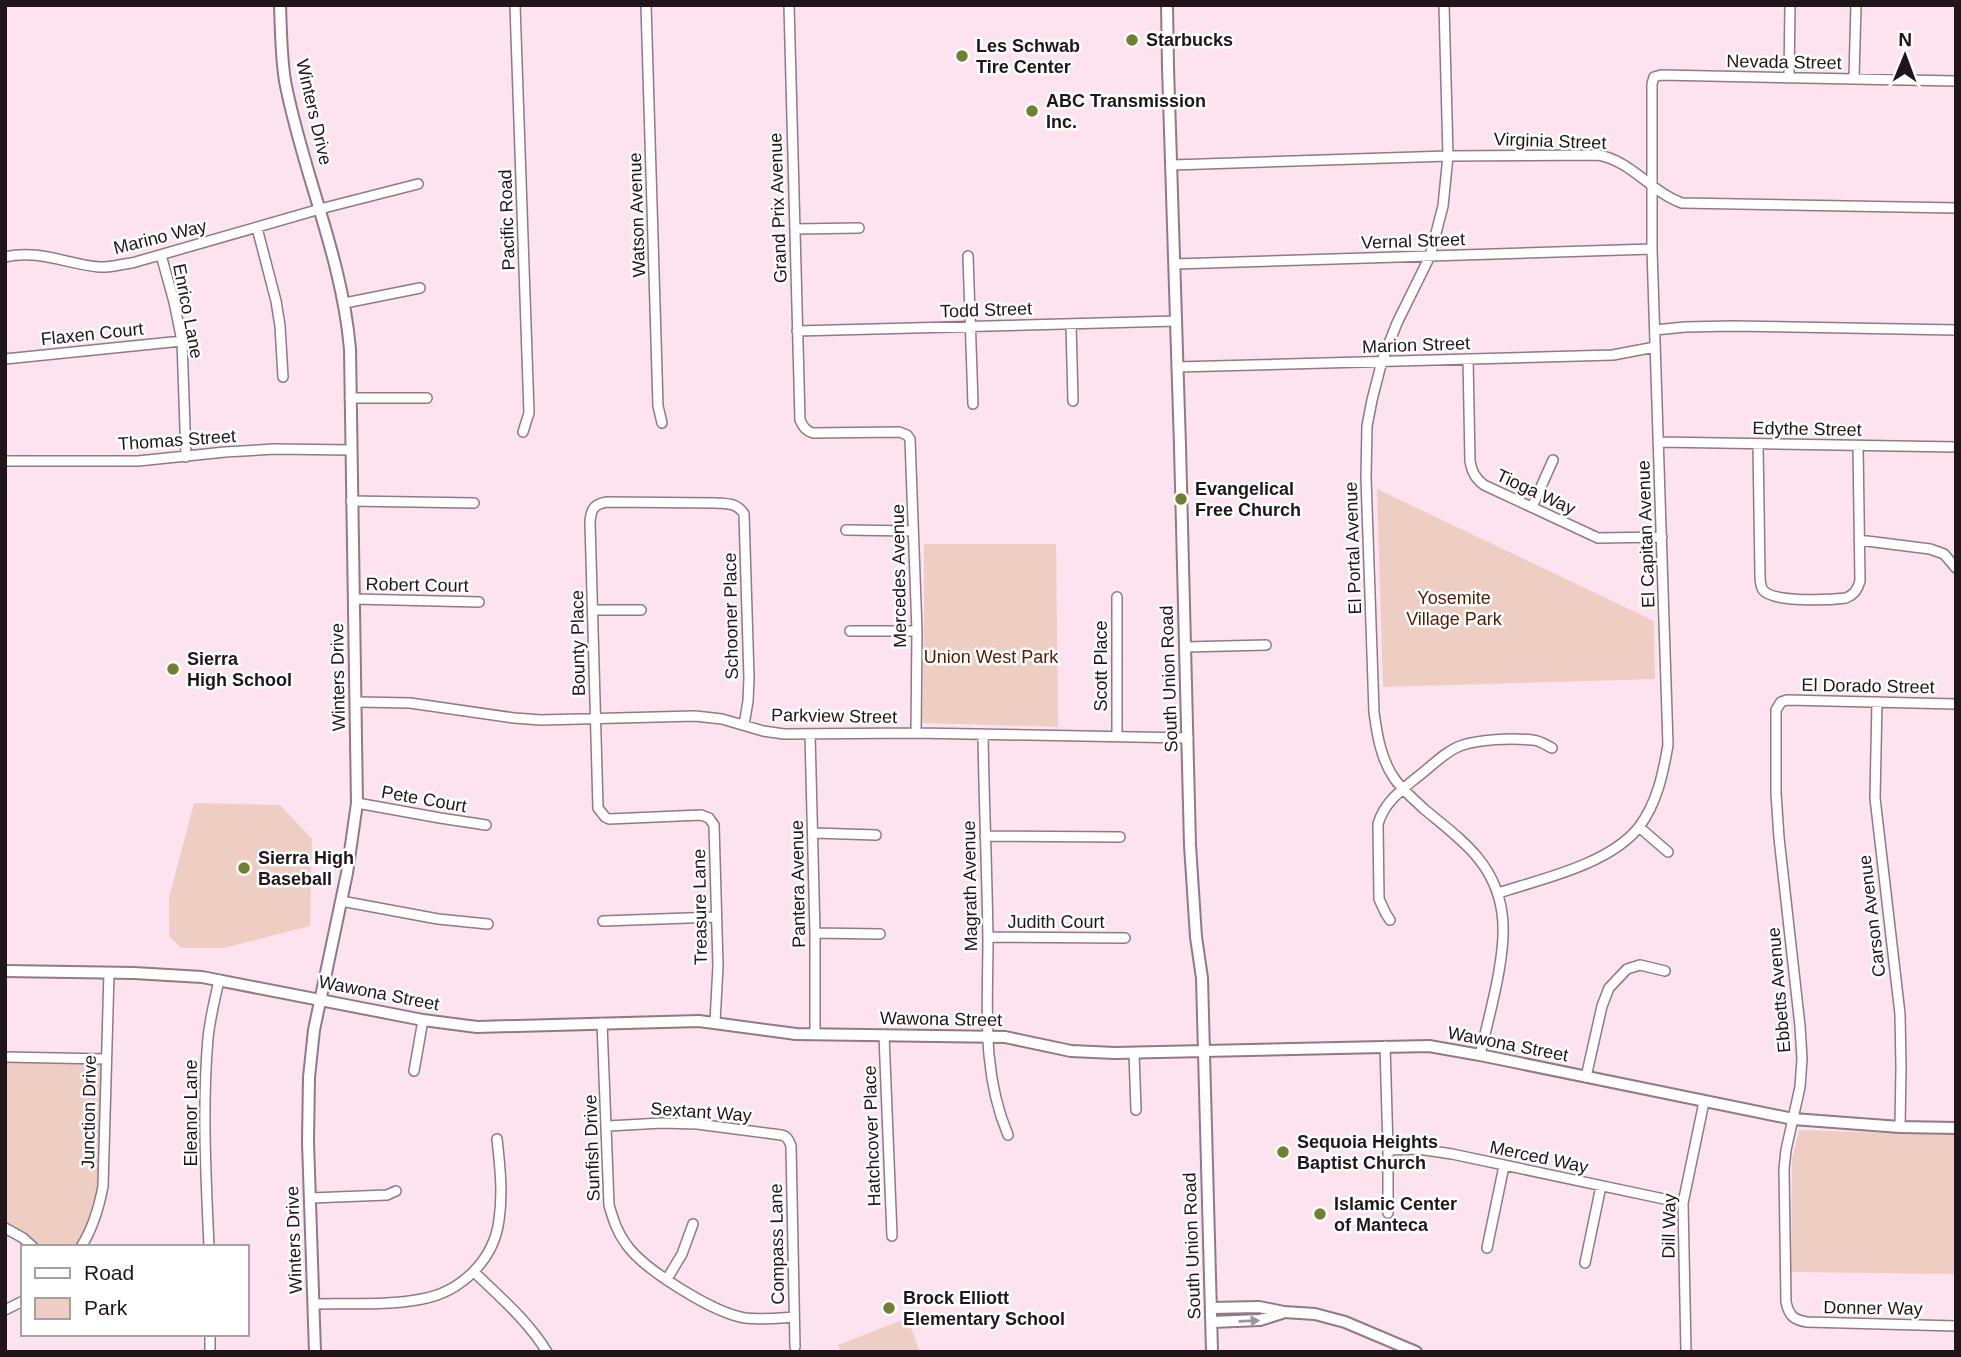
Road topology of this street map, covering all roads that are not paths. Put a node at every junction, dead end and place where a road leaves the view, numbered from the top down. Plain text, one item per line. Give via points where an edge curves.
1 (280, 5) edge
2 (516, 5) edge
3 (646, 5) edge
4 (789, 5) edge
5 (1167, 5) edge
6 (1444, 5) edge
7 (1790, 5) edge
8 (1856, 5) edge
9 (1654, 77) joint
10 (1789, 78) junction
11 (1854, 78) junction
12 (1956, 81) edge
13 (1448, 156) junction
14 (1172, 165) junction
15 (418, 184) dead end
16 (1653, 186) junction
17 (1956, 208) edge
18 (320, 209) junction
19 (257, 228) junction
20 (859, 228) dead end
21 (795, 229) junction
22 (1652, 249) junction
23 (161, 255) junction
24 (968, 256) dead end
25 (1430, 256) junction
26 (5, 257) edge
27 (1175, 264) junction
28 (420, 288) dead end
29 (345, 303) junction
30 (1176, 321) junction
31 (1070, 324) junction
32 (971, 327) junction
33 (1655, 330) junction
34 (1956, 330) edge
35 (797, 331) junction
36 (182, 341) junction
37 (1655, 347) junction
38 (5, 359) edge
39 (1468, 359) junction
40 (1382, 361) junction
41 (1177, 367) junction
42 (283, 377) dead end
43 (350, 398) junction
44 (428, 398) dead end
45 (1073, 401) dead end
46 (973, 404) dead end
47 (662, 423) dead end
48 (523, 432) dead end
49 (892, 432) joint
50 (1659, 442) junction
51 (1758, 444) junction
52 (1858, 446) junction
53 (1956, 447) edge
54 (351, 450) junction
55 (186, 457) junction
56 (1553, 460) dead end
57 (5, 461) edge
58 (351, 501) junction
59 (474, 503) dead end
60 (1532, 507) junction
61 (740, 508) joint
62 (846, 530) dead end
63 (913, 531) junction
64 (1662, 537) junction
65 (1859, 540) junction
66 (1956, 568) edge
67 (1116, 597) dead end
68 (354, 599) junction
69 (479, 602) dead end
70 (593, 610) junction
71 (641, 610) dead end
72 (850, 631) dead end
73 (917, 631) junction
74 (1266, 645) dead end
75 (1185, 647) junction
76 (357, 702) junction
77 (1781, 702) joint
78 (1877, 702) junction
79 (1956, 704) edge
80 (596, 718) junction
81 (744, 724) junction
82 (916, 733) junction
83 (810, 734) junction
84 (983, 734) junction
85 (1117, 736) junction
86 (1188, 738) junction
87 (1552, 748) dead end
88 (1403, 788) junction
89 (357, 803) junction
90 (682, 816) joint
91 (486, 825) dead end
92 (1639, 828) junction
93 (814, 833) junction
94 (876, 835) dead end
95 (985, 835) junction
96 (1120, 837) dead end
97 (1668, 852) dead end
98 (1498, 893) junction
99 (341, 901) junction
100 (716, 917) junction
101 (603, 920) dead end
102 (1390, 920) dead end
103 (488, 924) dead end
104 (816, 933) junction
105 (880, 934) dead end
106 (988, 937) junction
107 (1125, 938) dead end
108 (5, 971) edge
109 (1665, 971) dead end
110 (109, 973) junction
111 (219, 980) junction
112 (321, 1000) junction
113 (423, 1020) junction
114 (715, 1022) junction
115 (603, 1023) junction
116 (816, 1034) junction
117 (884, 1035) junction
118 (987, 1036) junction
119 (1385, 1046) junction
120 (1203, 1052) junction
121 (1134, 1053) junction
122 (1480, 1055) junction
123 (5, 1057) edge
124 (106, 1059) junction
125 (414, 1071) dead end
126 (1586, 1077) junction
127 (1704, 1102) junction
128 (1136, 1110) dead end
129 (1793, 1119) junction
130 (608, 1126) junction
131 (1899, 1127) junction
132 (1956, 1128) edge
133 (1008, 1135) dead end
134 (497, 1139) dead end
135 (790, 1141) joint
136 (1388, 1150) junction
137 (1504, 1166) junction
138 (1601, 1186) junction
139 (396, 1191) dead end
140 (310, 1198) junction
141 (1683, 1203) junction
142 (1388, 1213) dead end
143 (693, 1224) dead end
144 (5, 1228) edge
145 (892, 1236) dead end
146 (31, 1245) edge
147 (82, 1245) edge
148 (209, 1245) edge
149 (1487, 1248) dead end
150 (1585, 1264) dead end
151 (474, 1272) junction
152 (667, 1279) junction
153 (21, 1302) edge
154 (314, 1304) junction
155 (1211, 1308) junction
156 (5, 1310) edge
157 (1284, 1312) junction
158 (794, 1317) junction
159 (1791, 1317) joint
160 (1212, 1322) junction
161 (1956, 1326) edge
162 (795, 1347) dead end
163 (315, 1352) edge
164 (547, 1352) edge
165 (1212, 1352) edge
166 (1416, 1352) edge
167 (1686, 1352) edge

1 - 18 street, Winters Drive via 285,80
2 - 48 street, Pacific Road via 529,413
3 - 47 street, Watson Avenue
4 - 21 street, Grand Prix Avenue
5 - 14 street, South Union Road
6 - 13 street, El Portal Avenue
7 - 10 street
8 - 11 street
9 - 10 street, Nevada Street
9 - 16 street, El Capitan Avenue
10 - 11 street, Nevada Street
11 - 12 street, Nevada Street
13 - 14 street, Virginia Street
13 - 16 street, Virginia Street via 1598,155 1619,161
13 - 25 street, El Portal Avenue via 1443,206
14 - 27 street, South Union Road
15 - 18 street, Marino Way
16 - 17 street, Virginia Street via 1670,199 1693,204
16 - 22 street, El Capitan Avenue
18 - 19 street, Marino Way
18 - 29 street, Winters Drive
19 - 23 street, Marino Way
19 - 42 street via 276,301
20 - 21 street
21 - 35 street, Grand Prix Avenue
22 - 25 street, Vernal Street
22 - 33 street, El Capitan Avenue
23 - 26 street, Marino Way via 101,267 46,256
23 - 36 street, Enrico Lane
24 - 32 street
25 - 27 street, Vernal Street
25 - 40 street, El Portal Avenue
27 - 30 street, South Union Road
28 - 29 street
29 - 43 street, Winters Drive
30 - 31 street, Todd Street
30 - 41 street, South Union Road
31 - 32 street, Todd Street
31 - 45 street
32 - 35 street, Todd Street
32 - 46 street
33 - 34 street via 1733,326
33 - 37 street, El Capitan Avenue
35 - 49 street, Grand Prix Avenue via 803,426 808,431
36 - 38 street, Flaxen Court
36 - 55 street, Enrico Lane
37 - 39 street, Marion Street via 1613,355
37 - 50 street, El Capitan Avenue
39 - 40 street, Marion Street
39 - 60 street, Tioga Way via 1471,470 1484,485
40 - 41 street, Marion Street
40 - 88 street, El Portal Avenue via 1367,426 1374,712 1386,763
41 - 75 street, South Union Road
43 - 44 street
43 - 54 street, Winters Drive
49 - 63 street, Mercedes Avenue via 910,439
50 - 51 street, Edythe Street
50 - 64 street, El Capitan Avenue
51 - 52 street, Edythe Street
51 - 65 street via 1759,574 1764,591 1780,598 1852,597 1860,581
52 - 53 street, Edythe Street
52 - 65 street
54 - 55 street, Thomas Street via 275,449
54 - 58 street, Winters Drive
55 - 57 street, Thomas Street
56 - 60 street
58 - 59 street
58 - 68 street, Winters Drive
60 - 64 street, Tioga Way via 1598,538
61 - 70 street, Bounty Place via 724,503 597,503 591,513
61 - 81 street, Schooner Place via 744,514 749,678
62 - 63 street
63 - 73 street, Mercedes Avenue
64 - 92 street, El Capitan Avenue via 1668,746 1659,789
65 - 66 street via 1930,549 1944,554
67 - 85 street, Scott Place
68 - 69 street, Robert Court
68 - 76 street, Winters Drive
70 - 71 street
70 - 80 street, Bounty Place
72 - 73 street
73 - 82 street, Mercedes Avenue
74 - 75 street
75 - 86 street, South Union Road
76 - 80 street, Parkview Street via 410,703 541,720
76 - 89 street, Winters Drive
77 - 78 street, El Dorado Street
77 - 129 street, Ebbetts Avenue via 1776,710 1776,793 1802,1059
78 - 79 street, El Dorado Street
78 - 131 street, Carson Avenue via 1875,798 1900,1014
80 - 81 street, Parkview Street via 695,716
80 - 90 street, Bounty Place via 597,802 605,817
81 - 83 street, Parkview Street via 763,731
82 - 83 street, Parkview Street
82 - 84 street, Parkview Street
83 - 93 street, Pantera Avenue
84 - 85 street, Parkview Street
84 - 95 street, Magrath Avenue
85 - 86 street, Parkview Street
86 - 120 street, South Union Road
87 - 88 street via 1535,740 1460,746
88 - 98 street, El Portal Avenue via 1473,850
88 - 102 street via 1378,824 1380,899
89 - 91 street, Pete Court
89 - 99 street, Winters Drive
90 - 100 street, Treasure Lane via 709,818 714,825
92 - 97 street
92 - 98 street, El Capitan Avenue via 1604,855 1572,870
93 - 94 street
93 - 104 street, Pantera Avenue
95 - 96 street
95 - 106 street, Magrath Avenue
98 - 122 street, El Portal Avenue via 1503,942
99 - 103 street
99 - 112 street, Winters Drive
100 - 101 street
100 - 114 street, Treasure Lane
104 - 105 street
104 - 116 street, Pantera Avenue
106 - 107 street, Judith Court
106 - 118 street, Magrath Avenue
108 - 110 street, Wawona Street
109 - 126 street via 1640,965 1627,969 1609,988
110 - 111 street, Wawona Street
110 - 124 street, Junction Drive
111 - 112 street, Wawona Street
111 - 148 street, Eleanor Lane via 206,1070
112 - 113 street, Wawona Street
112 - 140 street, Winters Drive via 309,1077
113 - 115 street, Wawona Street via 477,1027
113 - 125 street
114 - 115 street, Wawona Street
114 - 116 street, Wawona Street
115 - 130 street, Sunfish Drive
116 - 117 street, Wawona Street
117 - 118 street, Wawona Street
117 - 145 street, Hatchcover Place
118 - 121 street, Wawona Street via 1071,1051
118 - 133 street, Magrath Avenue via 994,1095
119 - 120 street, Wawona Street
119 - 122 street, Wawona Street via 1429,1046
119 - 136 street
120 - 121 street, Wawona Street
120 - 155 street, South Union Road
121 - 128 street
122 - 126 street, Wawona Street
123 - 124 street
124 - 147 street, Junction Drive via 103,1186
126 - 127 street, Wawona Street
127 - 129 street, Wawona Street
127 - 141 street, Dill Way
129 - 131 street, Wawona Street
129 - 159 street, Ebbetts Avenue via 1784,1169 1786,1303
130 - 135 street, Sextant Way via 697,1124 785,1135
130 - 152 street, Sunfish Drive via 607,1183 614,1223 628,1247
131 - 132 street, Wawona Street
134 - 151 street via 499,1222 487,1255
135 - 158 street, Compass Lane
136 - 137 street, Merced Way via 1440,1152
136 - 142 street
137 - 138 street, Merced Way
137 - 149 street
138 - 141 street, Merced Way
138 - 150 street
139 - 140 street
140 - 154 street, Winters Drive
141 - 167 street, Dill Way
143 - 152 street
144 - 146 street
151 - 154 street via 444,1292 423,1299
151 - 164 street via 513,1309
152 - 158 street, Sunfish Drive via 728,1314 758,1319
153 - 156 street
154 - 163 street, Winters Drive
155 - 157 street via 1259,1307
155 - 160 street, South Union Road
160 -> 157 street via 1260,1320
157 - 166 street via 1345,1322
158 - 162 street, Compass Lane
159 - 161 street, Donner Way via 1807,1322
160 - 165 street, South Union Road

